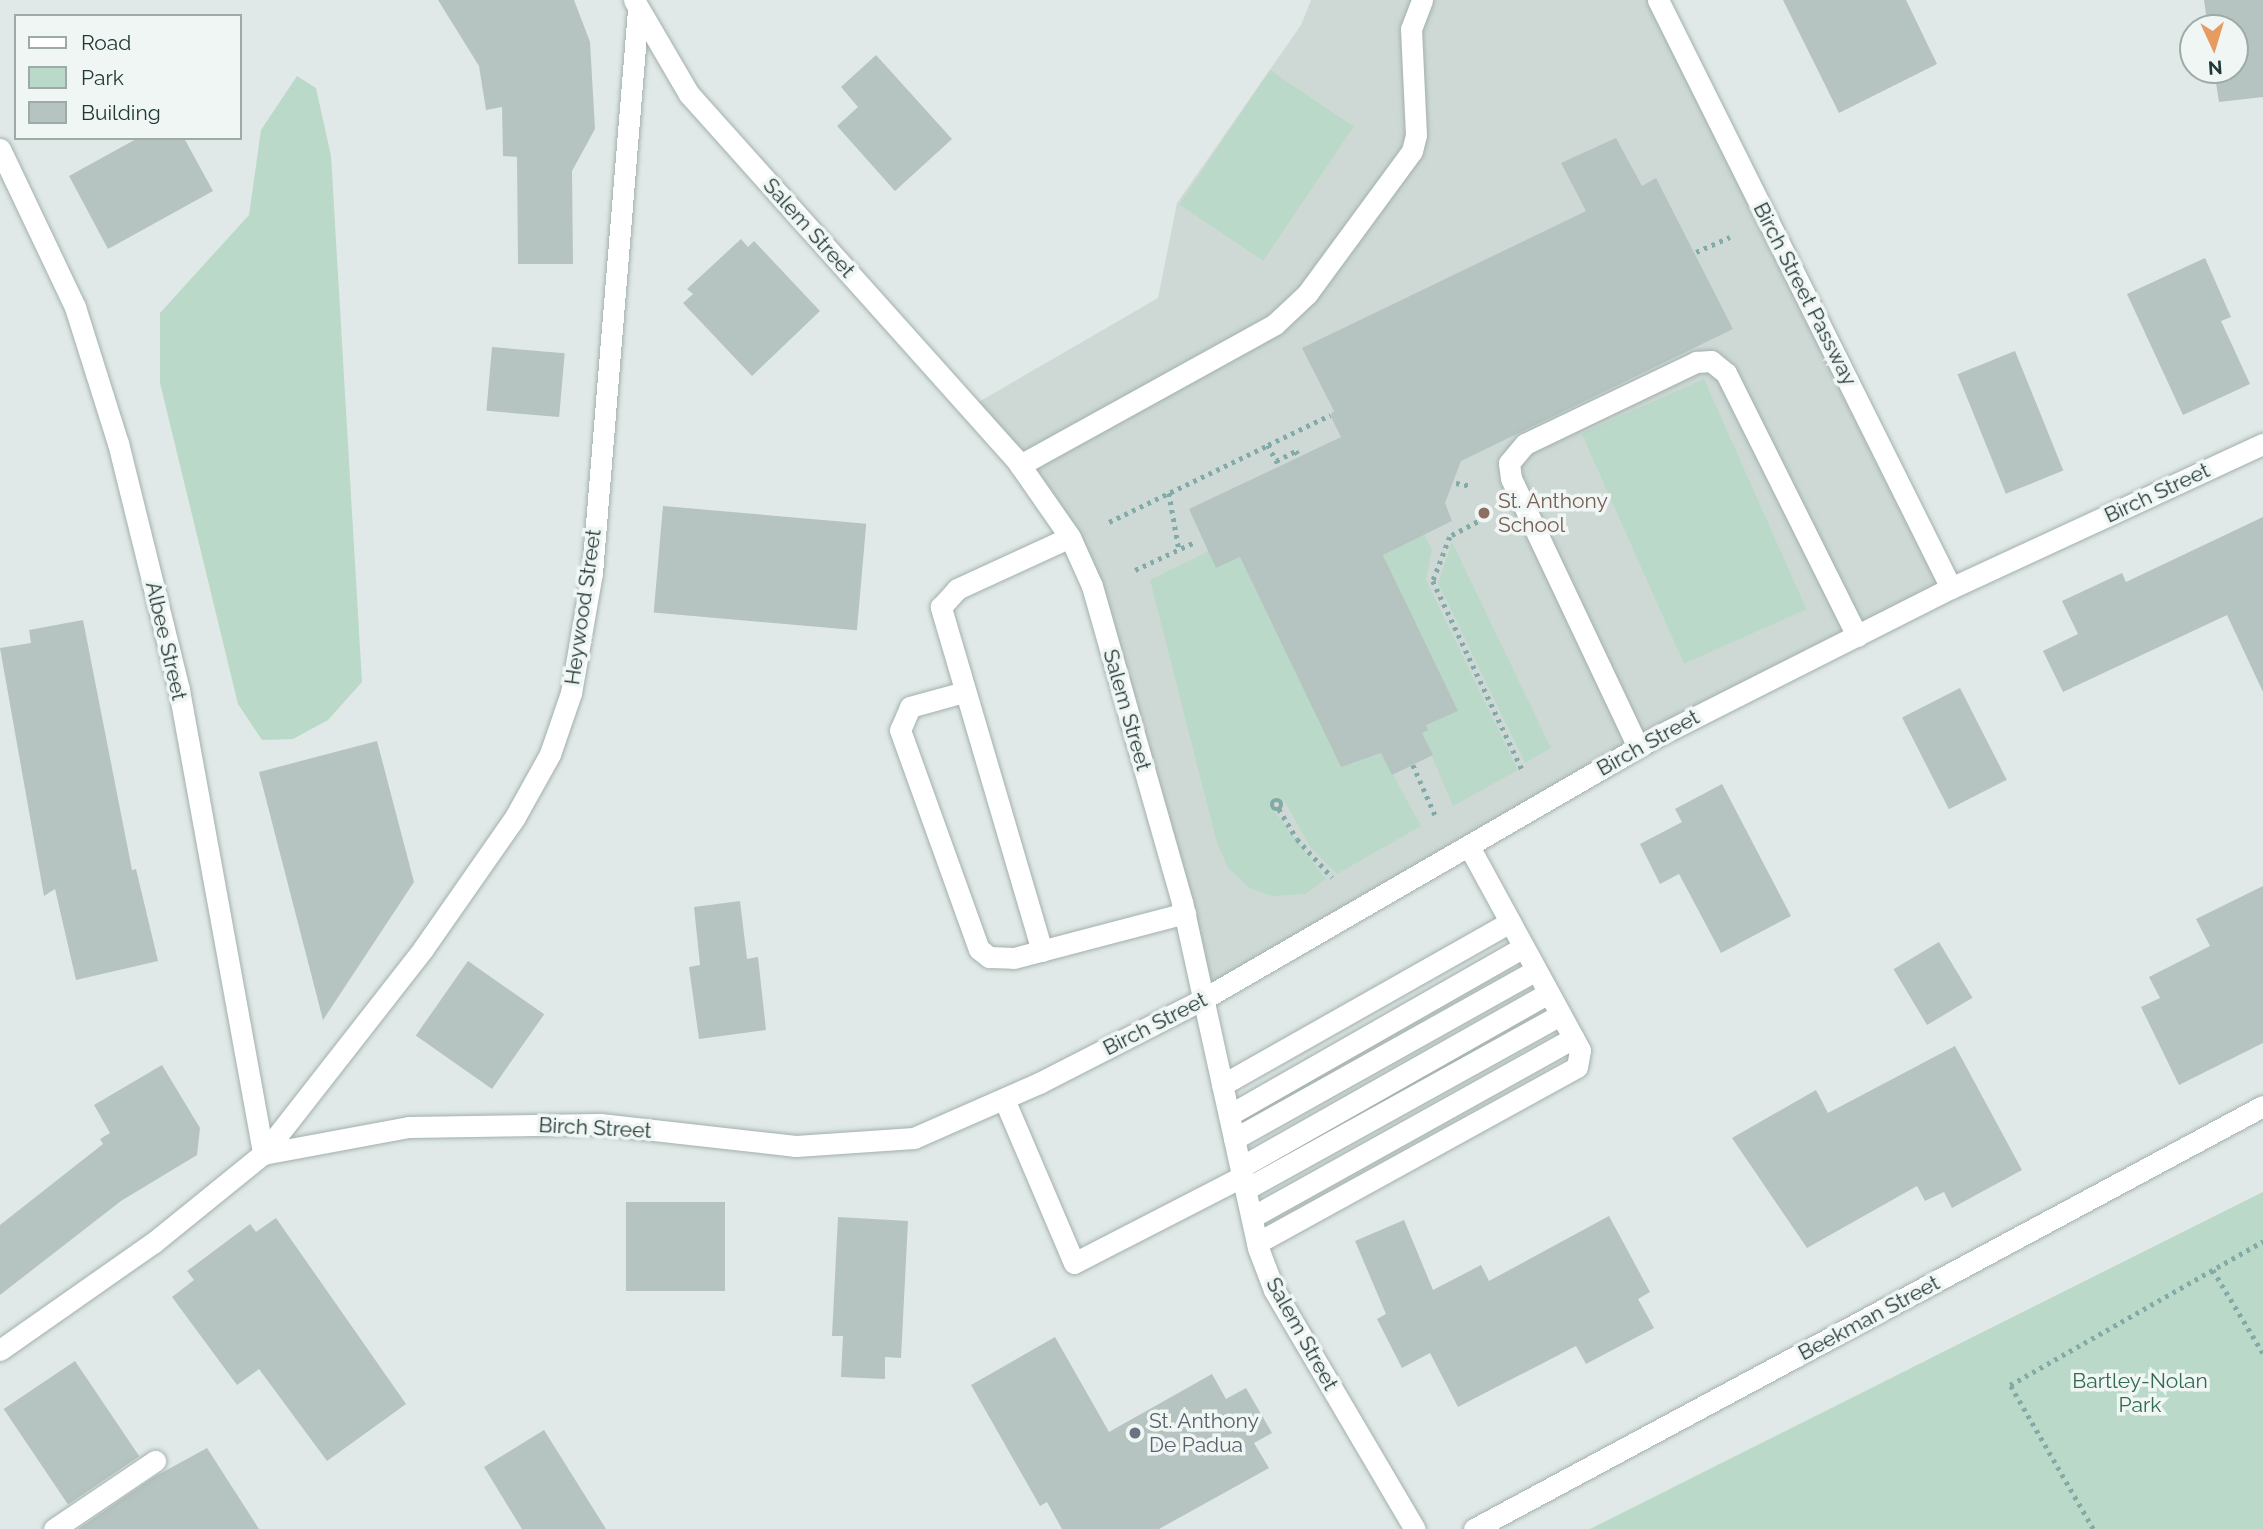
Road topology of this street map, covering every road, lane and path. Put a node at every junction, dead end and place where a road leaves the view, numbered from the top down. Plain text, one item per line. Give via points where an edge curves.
1 (1422, 0) edge
2 (1658, 0) edge
3 (636, 4) edge
4 (0, 149) edge
5 (1719, 242) dead end
6 (1696, 251) dead end
7 (1330, 415) dead end
8 (2263, 444) edge
9 (1268, 445) junction
10 (1299, 456) dead end
11 (1020, 466) junction
12 (1456, 483) dead end
13 (1470, 486) dead end
14 (1169, 493) junction
15 (1521, 498) junction
16 (1109, 522) dead end
17 (1070, 537) junction
18 (1195, 542) dead end
19 (1179, 549) junction
20 (1135, 570) dead end
21 (1951, 588) junction
22 (1857, 636) junction
23 (964, 692) junction
24 (1638, 747) junction
25 (1413, 765) dead end
26 (1527, 779) dead end
27 (1279, 809) dead end
28 (1441, 828) dead end
29 (1469, 846) junction
30 (1340, 884) dead end
31 (1185, 913) junction
32 (1510, 922) junction
33 (1523, 947) junction
34 (1042, 951) junction
35 (1536, 970) junction
36 (1548, 993) junction
37 (1205, 998) junction
38 (1560, 1015) junction
39 (1573, 1038) junction
40 (1222, 1085) junction
41 (1004, 1099) junction
42 (2263, 1105) edge
43 (1229, 1115) junction
44 (1234, 1139) junction
45 (263, 1154) junction
46 (1243, 1177) junction
47 (1252, 1217) junction
48 (2263, 1241) edge
49 (1257, 1243) junction
50 (2213, 1270) junction
51 (0, 1350) edge
52 (2263, 1353) edge
53 (155, 1461) dead end
54 (54, 1529) edge
55 (1415, 1529) edge
56 (1474, 1529) edge
57 (2093, 1529) edge

1 - 11 street via 1411,30 1416,135 1412,151 1307,294 1275,324
2 - 21 street, Birch Street Passway
3 - 11 street, Salem Street via 689,94
3 - 45 street, Heywood Street via 592,573 572,692 550,754 515,817 423,949
4 - 45 street, Albee Street via 75,307 118,443 179,690
5 - 6 path
7 - 9 path
8 - 21 street, Birch Street
9 - 10 path via 1278,463 1296,451
9 - 14 path
11 - 17 street, Salem Street
12 - 13 path
14 - 16 path
14 - 19 path
15 - 22 street via 1508,463 1525,444 1696,362 1712,360 1726,373
15 - 24 street
15 - 26 path via 1450,537 1433,582
17 - 23 street via 947,596 942,621
17 - 31 street, Salem Street via 1092,586
18 - 19 path
19 - 20 path
21 - 22 street, Birch Street
22 - 24 street, Birch Street
23 - 34 street
23 - 34 street via 910,708 900,730 979,949 999,959
24 - 29 street, Birch Street
25 - 28 path
27 - 30 path via 1309,854
29 - 32 street
29 - 37 street, Birch Street
31 - 34 street
31 - 37 street, Salem Street
32 - 33 street
32 - 40 street
33 - 35 street
33 - 43 street
35 - 36 street
35 - 44 street
36 - 38 street
36 - 46 street
37 - 40 street, Salem Street
37 - 41 street, Birch Street
38 - 39 street
38 - 46 street
39 - 47 street
39 - 49 street via 1580,1058 1570,1073
40 - 43 street, Salem Street
41 - 45 street, Birch Street via 914,1138 796,1146 600,1124 409,1126
41 - 46 street via 1074,1263
42 - 56 street, Beekman Street
43 - 44 street, Salem Street
44 - 46 street, Salem Street
45 - 51 street, Birch Street via 153,1243
46 - 47 street, Salem Street
47 - 49 street, Salem Street
48 - 50 path
49 - 55 street, Salem Street via 1274,1290
50 - 52 path
50 - 57 path via 2010,1385
53 - 54 street

